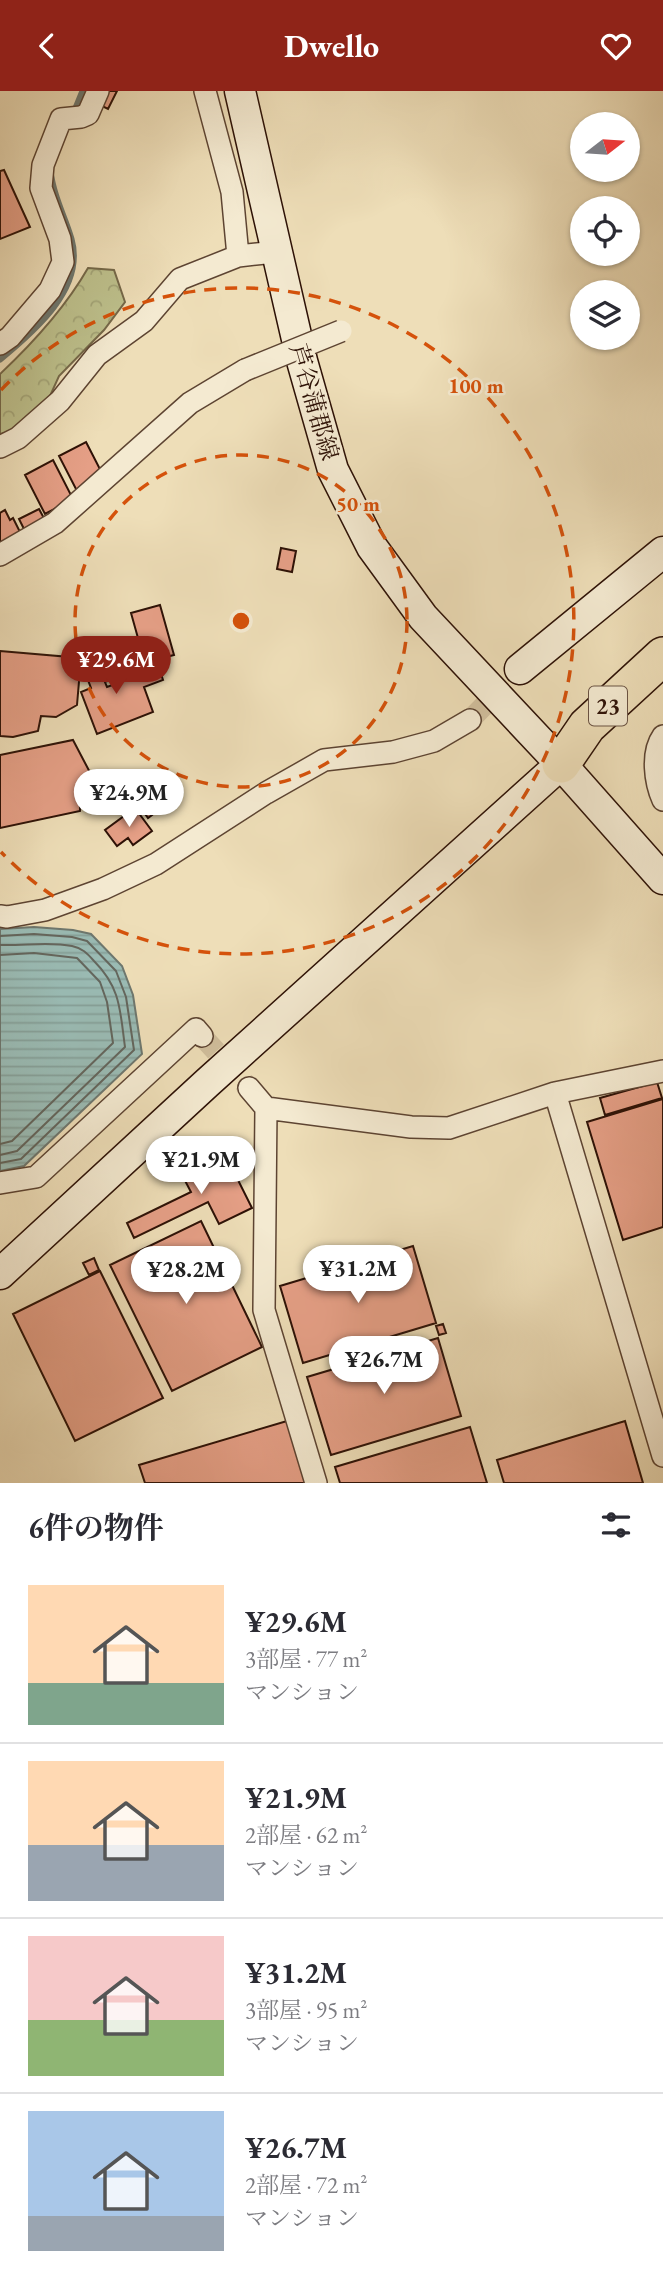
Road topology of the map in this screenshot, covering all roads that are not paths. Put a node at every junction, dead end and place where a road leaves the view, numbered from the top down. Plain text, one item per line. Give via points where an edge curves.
1 (98, 91) edge
2 (205, 91) edge
3 (240, 91) edge
4 (275, 252) junction
5 (239, 256) junction
6 (341, 331) dead end
7 (0, 344) edge
8 (0, 447) edge
9 (663, 552) edge
10 (0, 555) edge
11 (663, 656) edge
12 (520, 669) tunnel mouth
13 (663, 686) edge
14 (470, 720) tunnel mouth
15 (663, 736) edge
16 (561, 764) junction
17 (663, 800) edge
18 (663, 879) edge
19 (0, 916) edge
20 (202, 1036) dead end
21 (663, 1071) edge
22 (249, 1088) tunnel mouth
23 (555, 1093) junction
24 (267, 1108) junction
25 (0, 1183) edge
26 (0, 1274) edge
27 (663, 1455) edge
28 (316, 1483) edge

1 - 7 street via 88,114 61,119 43,165 41,188 64,262 50,290
2 - 5 street via 232,192
3 - 4 street, 芦谷蒲郡線
4 - 5 street
4 - 16 street, 芦谷蒲郡線 via 333,470 372,547 423,617
5 - 8 street via 180,278 144,321 97,355 60,401 18,438
6 - 10 street, bridge via 245,370 190,403 55,523
9 - 12 street
11 - 16 highway, 23 via 587,726
13 - 16 highway, 23 via 600,741
14 - 19 street via 434,741 393,752 324,760 156,864 45,910
15 - 17 street via 655,765
16 - 18 street, 芦谷蒲郡線
16 - 26 street
20 - 25 street via 195,1029 36,1177
21 - 23 street
22 - 24 street
23 - 24 street via 449,1128
23 - 27 street
24 - 28 street via 264,1310

